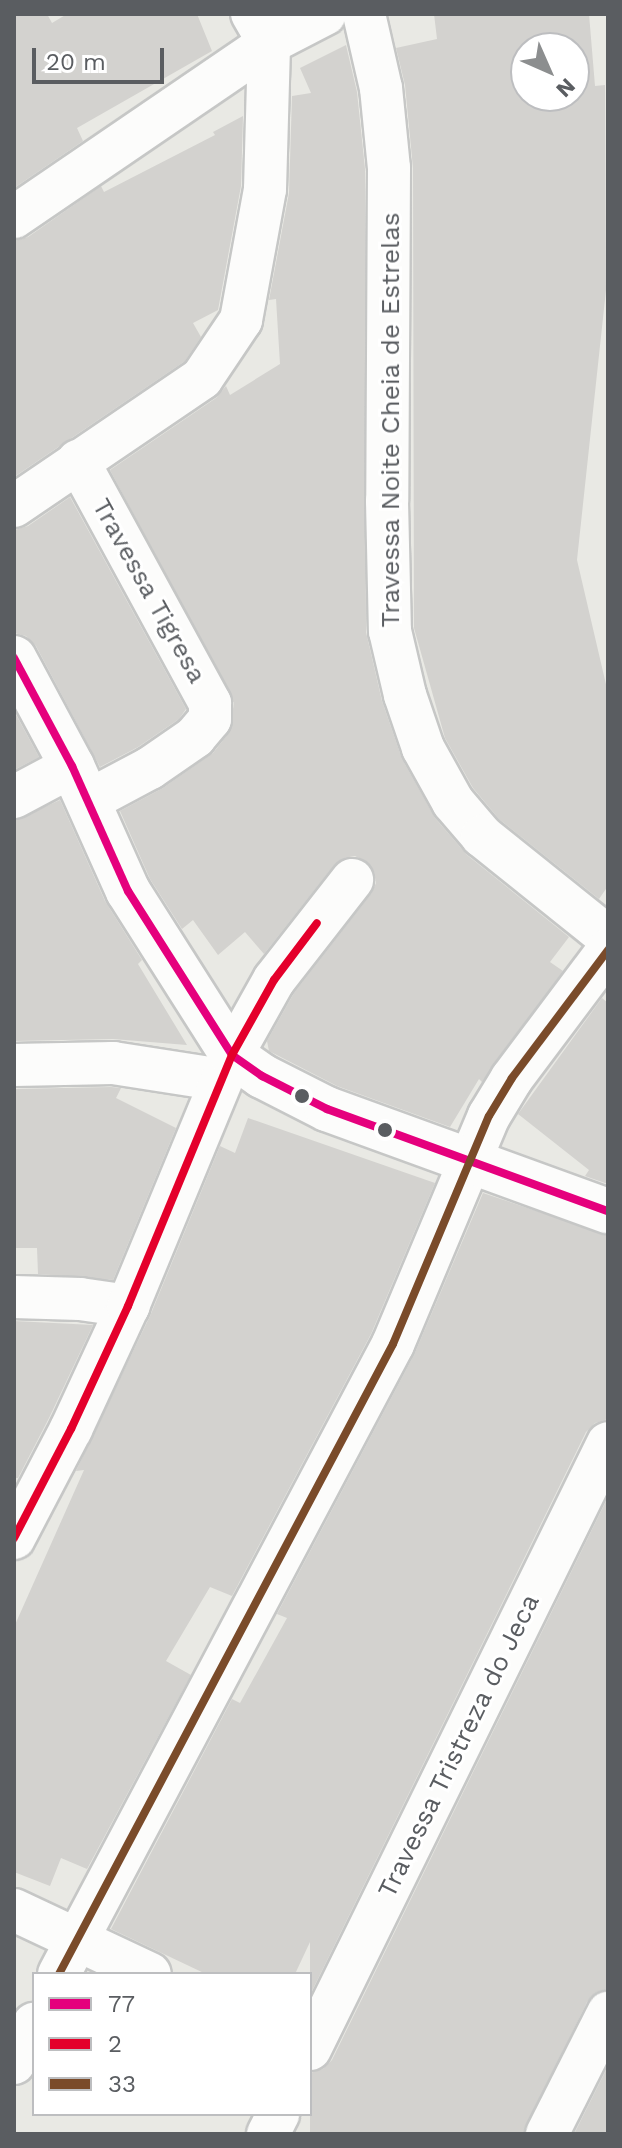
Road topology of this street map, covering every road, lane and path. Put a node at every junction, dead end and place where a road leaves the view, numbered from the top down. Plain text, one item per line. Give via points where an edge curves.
1 (325, 14) edge
2 (364, 14) edge
3 (261, 28) edge
4 (14, 217) edge
5 (78, 461) junction
6 (14, 506) edge
7 (14, 658) edge
8 (80, 784) junction
9 (14, 797) edge
10 (352, 880) dead end
11 (608, 937) edge
12 (608, 950) edge
13 (14, 1065) edge
14 (227, 1067) junction
15 (470, 1160) junction
16 (608, 1211) edge
17 (14, 1297) edge
18 (128, 1306) junction
19 (608, 1443) edge
20 (14, 1538) edge
21 (14, 1910) edge
22 (68, 1957) edge
23 (140, 1972) edge
24 (608, 2013) edge
25 (32, 2028) edge
26 (312, 2045) edge
27 (14, 2063) edge
28 (277, 2116) edge
29 (268, 2134) edge
30 (547, 2134) edge

1 - 3 street
2 - 11 street, Travessa Noite Cheia de Estrelas via 381,88 389,168 390,631 405,695 423,748 453,802 482,836
3 - 4 street
3 - 5 street via 265,189 241,320 202,378
5 - 6 street
5 - 8 street, Travessa Tigresa via 210,703 210,719 195,737 150,768
7 - 8 street
8 - 9 street, Travessa Tigresa
8 - 14 street via 128,891
10 - 14 street via 274,980
12 - 15 street via 512,1078
13 - 14 street
14 - 15 street via 262,1076 327,1109
14 - 18 street
15 - 16 street
15 - 22 street via 393,1344
17 - 18 street
18 - 20 street
19 - 26 street, Travessa Tristreza do Jeca
21 - 22 street
22 - 23 street
24 - 30 street
25 - 27 street
28 - 29 street

